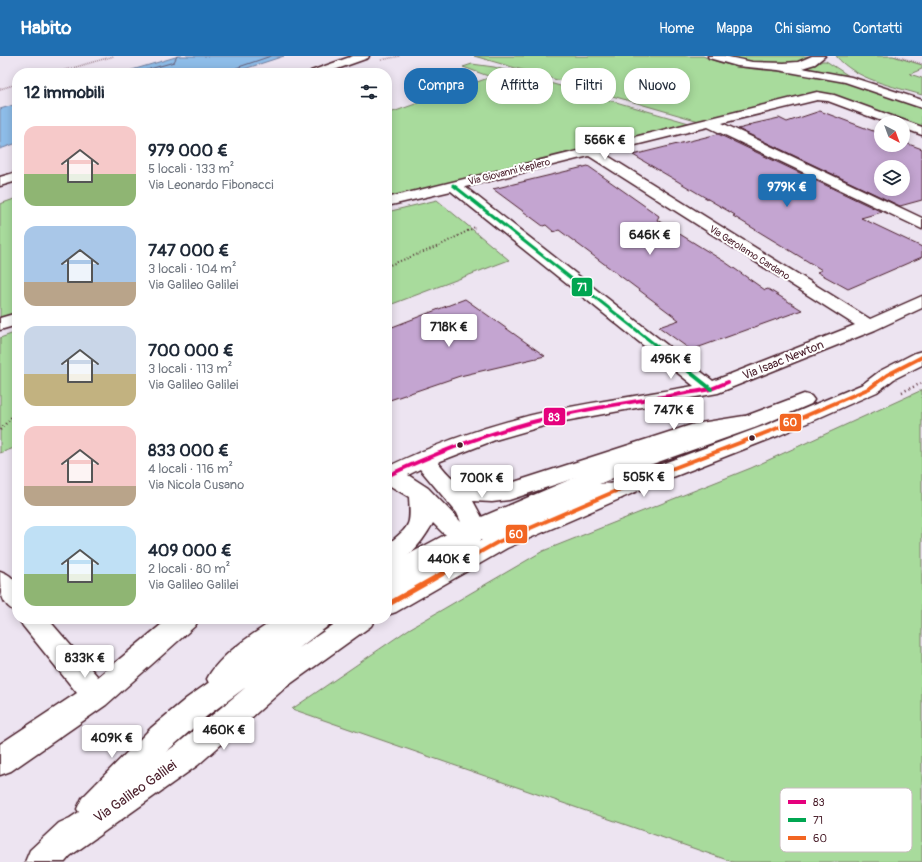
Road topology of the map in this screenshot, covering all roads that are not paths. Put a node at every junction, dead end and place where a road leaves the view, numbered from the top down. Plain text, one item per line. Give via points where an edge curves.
1 (364, 56) edge
2 (713, 56) edge
3 (824, 57) edge
4 (779, 67) junction
5 (329, 68) edge
6 (843, 68) dead end
7 (922, 98) edge
8 (922, 104) edge
9 (880, 116) edge
10 (709, 122) junction
11 (910, 127) edge
12 (922, 131) edge
13 (590, 151) junction
14 (12, 178) edge
15 (0, 182) edge
16 (453, 185) junction
17 (392, 201) edge
18 (922, 224) edge
19 (922, 301) edge
20 (12, 320) edge
21 (0, 325) edge
22 (869, 326) junction
23 (922, 357) edge
24 (887, 375) junction
25 (711, 389) junction
26 (750, 422) junction
27 (423, 459) junction
28 (392, 474) edge
29 (392, 477) edge
30 (447, 488) junction
31 (614, 492) junction
32 (420, 494) junction
33 (473, 530) junction
34 (392, 555) edge
35 (392, 575) edge
36 (0, 581) edge
37 (392, 591) edge
38 (12, 596) edge
39 (392, 602) edge
40 (36, 624) edge
41 (180, 624) edge
42 (289, 624) edge
43 (312, 624) edge
44 (355, 624) edge
45 (96, 696) junction
46 (197, 706) junction
47 (0, 761) edge
48 (51, 854) edge

1 - 5 street
2 - 4 street via 738,63
3 - 4 street via 808,63
4 - 8 street via 840,77
6 - 7 street via 858,76
9 - 10 street, Via Giovanni Keplero via 830,98 817,96
10 - 13 street, Via Giovanni Keplero
10 - 18 street
11 - 12 street
13 - 16 street, Via Giovanni Keplero
13 - 22 street, Via Gerolamo Cardano
14 - 15 street
16 - 17 street, Via Giovanni Keplero
16 - 25 street
19 - 22 street, Via Isaac Newton
20 - 21 street
22 - 25 street, Via Isaac Newton
23 - 24 street
24 - 26 street via 862,377
24 - 31 street via 870,388 773,430
25 - 27 street, Via Isaac Newton via 553,417 487,435
26 - 30 street via 701,429 508,492 471,494
26 - 33 street via 605,472
27 - 28 street, Via Isaac Newton
27 - 30 street
29 - 32 street
30 - 33 street via 468,509 473,521
31 - 33 street via 586,494 520,524 492,532
31 - 39 street via 498,542
32 - 33 street via 451,527 458,531
32 - 34 street via 422,522 414,535
33 - 35 street
33 - 37 street via 465,547 458,553
36 - 38 street
40 - 45 street
41 - 45 street
42 - 46 street via 256,646
43 - 46 street, Via Galileo Galilei
44 - 48 street, Via Galileo Galilei via 276,679 187,755
45 - 47 street
46 - 48 street, Via Galileo Galilei via 162,737

